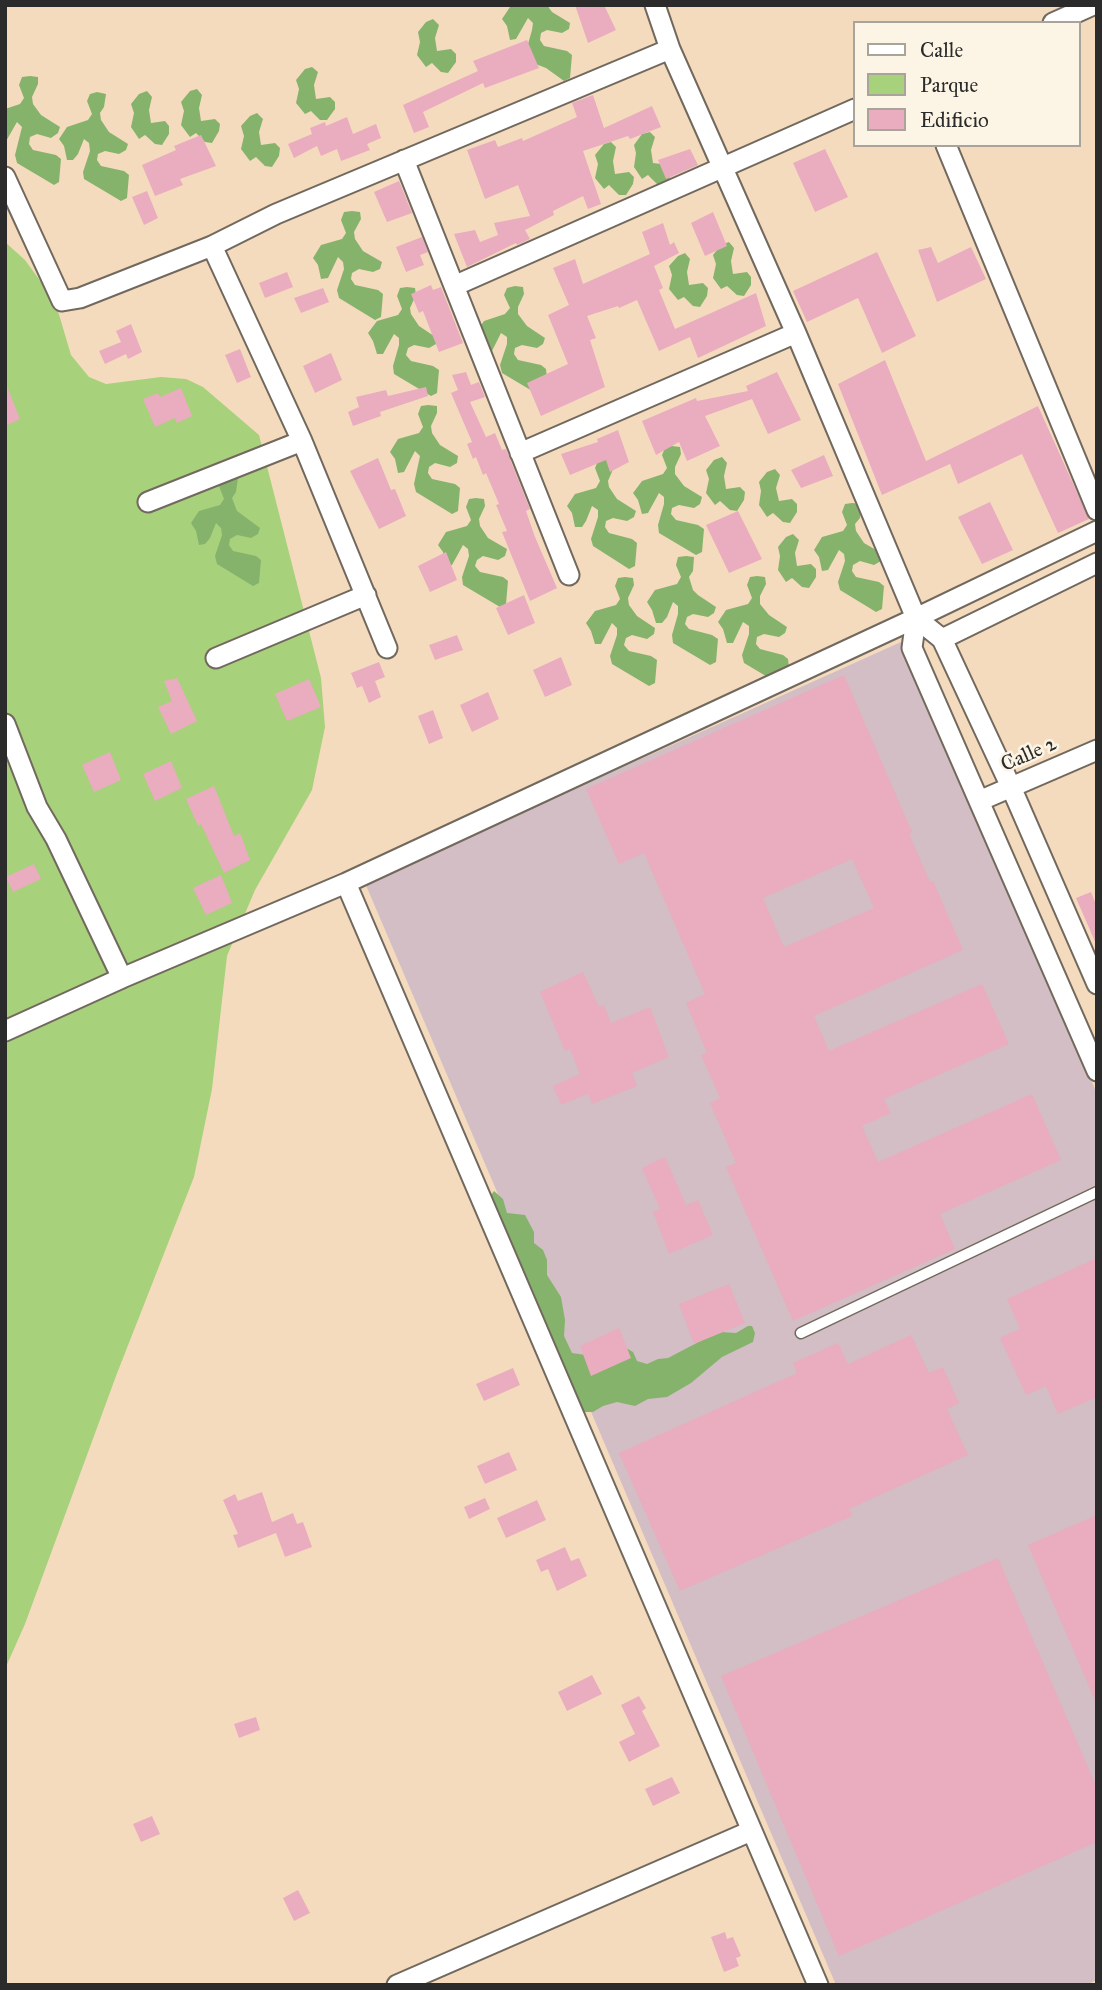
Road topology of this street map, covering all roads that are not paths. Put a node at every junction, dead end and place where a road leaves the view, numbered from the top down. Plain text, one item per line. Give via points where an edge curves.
1 (654, 5) edge
2 (1093, 5) edge
3 (1057, 21) edge
4 (670, 49) junction
5 (853, 110) edge
6 (947, 147) edge
7 (404, 160) junction
8 (722, 168) junction
9 (5, 177) edge
10 (212, 246) junction
11 (454, 285) junction
12 (796, 333) junction
13 (302, 441) junction
14 (520, 453) junction
15 (148, 502) dead end
16 (1097, 510) edge
17 (1097, 531) edge
18 (1097, 563) edge
19 (569, 575) dead end
20 (366, 595) junction
21 (916, 618) junction
22 (942, 639) junction
23 (387, 648) dead end
24 (216, 658) dead end
25 (5, 724) edge
26 (1097, 750) edge
27 (1011, 788) junction
28 (979, 801) junction
29 (346, 883) junction
30 (1092, 960) edge
31 (122, 978) junction
32 (1097, 984) edge
33 (5, 1031) edge
34 (1095, 1064) edge
35 (1097, 1192) edge
36 (801, 1334) dead end
37 (751, 1831) junction
38 (397, 1985) edge
39 (818, 1985) edge

1 - 4 street
2 - 3 street
4 - 7 street
4 - 8 street
5 - 8 street
6 - 16 street
7 - 10 street
7 - 11 street
8 - 11 street
8 - 12 street
9 - 10 street via 62,301
10 - 13 street
11 - 14 street
12 - 14 street
12 - 21 street
13 - 15 street
13 - 20 street
14 - 19 street
17 - 21 street
18 - 22 street
20 - 23 street
20 - 24 street
21 - 22 street
21 - 28 street via 912,648
21 - 29 street
22 - 27 street
25 - 31 street via 37,807
26 - 27 street, Calle 2
27 - 28 street, Calle 2
27 - 30 street
28 - 34 street
29 - 31 street
29 - 37 street
30 - 32 street
31 - 33 street
35 - 36 lane
37 - 38 street
37 - 39 street

